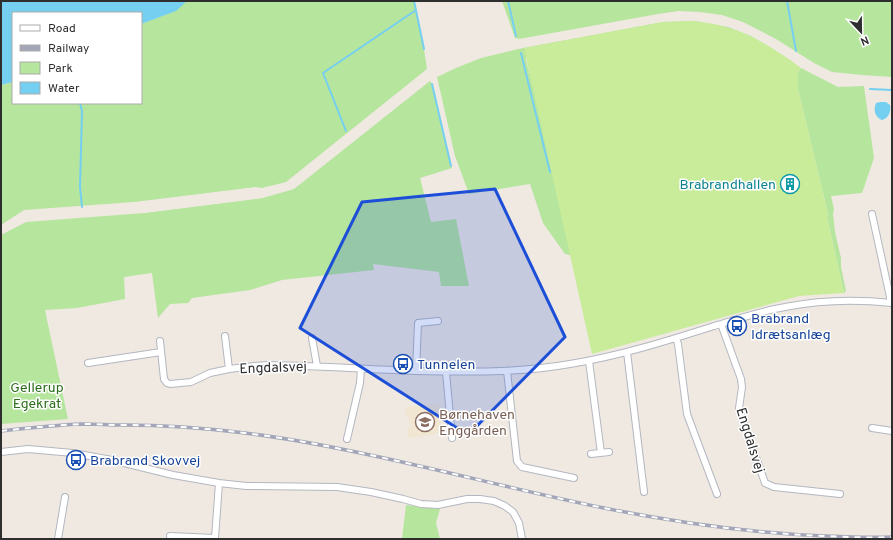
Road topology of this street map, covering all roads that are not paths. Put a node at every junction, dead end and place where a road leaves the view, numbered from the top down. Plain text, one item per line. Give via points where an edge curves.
1 (872, 214) dead end
2 (891, 303) edge
3 (438, 321) dead end
4 (721, 324) junction
5 (225, 336) dead end
6 (312, 338) dead end
7 (676, 338) junction
8 (160, 341) dead end
9 (161, 352) junction
10 (626, 352) junction
11 (589, 361) junction
12 (88, 363) dead end
13 (317, 366) junction
14 (229, 369) junction
15 (361, 369) junction
16 (416, 371) junction
17 (507, 371) junction
18 (446, 372) junction
19 (872, 428) dead end
20 (892, 431) edge
21 (347, 438) dead end
22 (452, 438) dead end
23 (1, 452) edge
24 (609, 452) dead end
25 (601, 453) junction
26 (591, 454) dead end
27 (574, 478) dead end
28 (219, 484) junction
29 (644, 492) dead end
30 (717, 494) dead end
31 (840, 494) dead end
32 (65, 497) dead end
33 (170, 536) dead end
34 (58, 539) edge
35 (522, 539) edge

1 - 2 street, Engdalsvej
2 - 4 street, Engdalsvej via 828,301 802,304 765,311
3 - 16 street via 418,323
4 - 7 street, Engdalsvej
4 - 31 street, Engdalsvej via 741,379 739,408 765,483 774,487
5 - 14 street, Engdalsvej
6 - 13 street, Engdalsvej
7 - 10 street, Engdalsvej
7 - 30 street via 687,414
8 - 9 street, Engdalsvej
9 - 12 street
9 - 14 street, Engdalsvej via 164,379 170,384 191,382 210,373
10 - 11 street, Engdalsvej
10 - 29 street
11 - 17 street, Engdalsvej
11 - 25 street
13 - 14 street, Engdalsvej via 269,365
13 - 15 street, Engdalsvej
15 - 16 street, Engdalsvej
15 - 21 street
16 - 18 street, Engdalsvej
17 - 18 street, Engdalsvej
17 - 27 street via 517,461 522,467
18 - 22 street
19 - 20 street
23 - 28 street via 28,449 73,453
24 - 25 street
25 - 26 street
28 - 33 street via 215,538
28 - 35 street via 337,487 421,504 438,505 467,499 494,501 513,512
32 - 34 street

